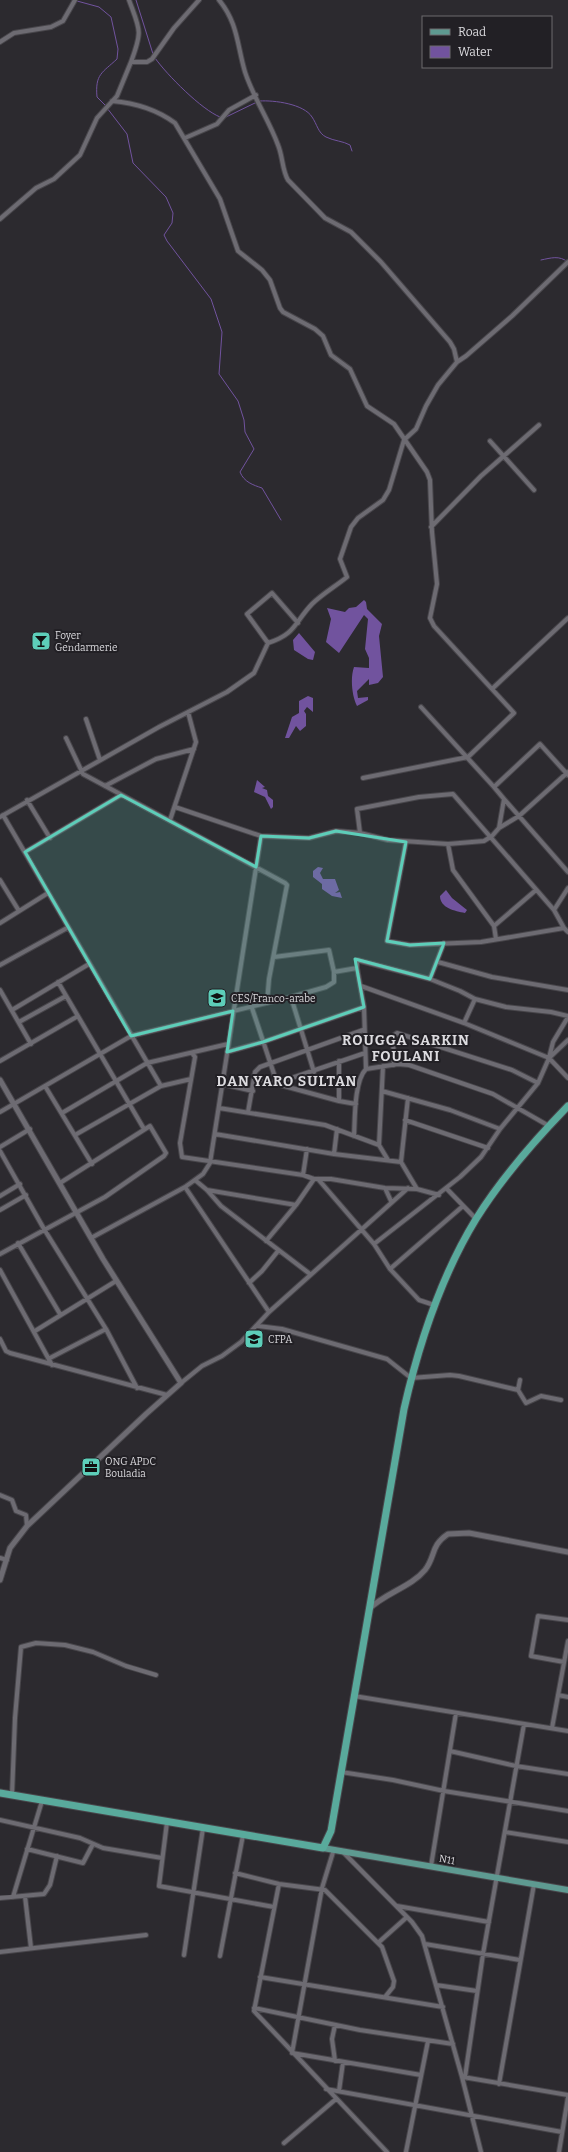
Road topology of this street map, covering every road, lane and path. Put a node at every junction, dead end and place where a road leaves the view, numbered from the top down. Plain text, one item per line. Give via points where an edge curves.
1 (75, 0) edge
2 (129, 0) edge
3 (199, 0) edge
4 (219, 0) edge
5 (0, 42) edge
6 (132, 62) junction
7 (256, 95) junction
8 (112, 101) junction
9 (185, 138) junction
10 (0, 219) edge
11 (568, 262) edge
12 (457, 362) junction
13 (540, 425) dead end
14 (404, 440) junction
15 (490, 441) dead end
16 (503, 456) junction
17 (534, 490) dead end
18 (431, 527) junction
19 (568, 618) edge
20 (298, 622) junction
21 (268, 643) junction
22 (493, 688) junction
23 (421, 706) dead end
24 (188, 712) junction
25 (86, 719) dead end
26 (66, 738) dead end
27 (194, 749) junction
28 (468, 757) junction
29 (100, 760) junction
30 (81, 771) junction
31 (567, 773) edge
32 (363, 778) dead end
33 (105, 786) junction
34 (494, 787) junction
35 (121, 795) junction
36 (504, 799) junction
37 (27, 800) junction
38 (175, 807) junction
39 (1, 816) edge
40 (519, 816) junction
41 (170, 820) junction
42 (499, 828) junction
43 (360, 834) junction
44 (261, 836) junction
45 (490, 837) junction
46 (50, 838) junction
47 (406, 842) junction
48 (448, 844) junction
49 (25, 852) junction
50 (256, 867) junction
51 (568, 872) edge
52 (0, 880) edge
53 (568, 888) edge
54 (536, 890) junction
55 (48, 893) junction
56 (554, 910) junction
57 (19, 911) junction
58 (0, 923) edge
59 (494, 926) junction
60 (67, 928) junction
61 (564, 928) junction
62 (568, 932) edge
63 (496, 939) junction
64 (444, 943) junction
65 (274, 957) junction
66 (438, 962) junction
67 (89, 964) junction
68 (0, 965) edge
69 (357, 968) junction
70 (334, 972) junction
71 (430, 979) junction
72 (58, 982) junction
73 (361, 986) junction
74 (0, 990) edge
75 (568, 990) edge
76 (66, 996) junction
77 (291, 997) junction
78 (474, 1000) junction
79 (267, 1003) junction
80 (364, 1007) junction
81 (252, 1008) junction
82 (12, 1010) junction
83 (233, 1011) junction
84 (78, 1016) junction
85 (568, 1017) edge
86 (19, 1022) junction
87 (464, 1022) junction
88 (300, 1029) junction
89 (363, 1030) junction
90 (131, 1036) junction
91 (568, 1040) edge
92 (263, 1042) junction
93 (31, 1044) junction
94 (228, 1044) junction
95 (307, 1051) junction
96 (227, 1052) junction
97 (192, 1053) junction
98 (366, 1053) junction
99 (98, 1054) junction
100 (549, 1058) junction
101 (339, 1061) junction
102 (0, 1062) edge
103 (147, 1063) junction
104 (270, 1064) junction
105 (394, 1065) junction
106 (383, 1066) junction
107 (366, 1069) junction
108 (314, 1072) junction
109 (254, 1078) junction
110 (568, 1078) edge
111 (191, 1079) junction
112 (0, 1080) edge
113 (114, 1081) junction
114 (538, 1083) junction
115 (222, 1084) junction
116 (276, 1084) junction
117 (45, 1086) junction
118 (161, 1086) junction
119 (382, 1091) junction
120 (253, 1092) junction
121 (408, 1098) junction
122 (339, 1101) junction
123 (14, 1104) junction
124 (129, 1104) junction
125 (356, 1104) junction
126 (568, 1106) edge
127 (219, 1108) junction
128 (516, 1108) junction
129 (0, 1112) edge
130 (62, 1112) junction
131 (248, 1112) junction
132 (405, 1120) junction
133 (549, 1126) junction
134 (30, 1129) junction
135 (144, 1129) junction
136 (337, 1129) junction
137 (500, 1129) junction
138 (215, 1134) junction
139 (76, 1136) junction
140 (354, 1136) junction
141 (379, 1145) junction
142 (0, 1147) edge
143 (488, 1148) junction
144 (307, 1149) junction
145 (0, 1150) edge
146 (334, 1154) junction
147 (388, 1160) junction
148 (401, 1162) junction
149 (210, 1163) junction
150 (92, 1164) junction
151 (303, 1175) junction
152 (316, 1179) junction
153 (195, 1180) junction
154 (60, 1183) junction
155 (20, 1184) junction
156 (185, 1187) junction
157 (385, 1188) junction
158 (408, 1188) junction
159 (416, 1188) junction
160 (446, 1189) junction
161 (207, 1190) junction
162 (26, 1195) junction
163 (439, 1195) junction
164 (0, 1196) edge
165 (392, 1201) junction
166 (296, 1205) junction
167 (463, 1206) junction
168 (0, 1210) edge
169 (77, 1212) junction
170 (476, 1219) junction
171 (44, 1229) junction
172 (361, 1229) junction
173 (91, 1238) junction
174 (266, 1241) junction
175 (18, 1243) junction
176 (374, 1244) junction
177 (278, 1251) junction
178 (0, 1254) edge
179 (390, 1269) junction
180 (0, 1270) edge
181 (310, 1274) junction
182 (116, 1281) junction
183 (249, 1283) junction
184 (87, 1300) junction
185 (434, 1305) junction
186 (269, 1312) junction
187 (60, 1314) junction
188 (258, 1326) junction
189 (106, 1329) junction
190 (35, 1330) junction
191 (0, 1339) edge
192 (50, 1358) junction
193 (52, 1365) junction
194 (411, 1378) junction
195 (520, 1380) dead end
196 (181, 1383) junction
197 (137, 1388) junction
198 (518, 1390) junction
199 (168, 1395) junction
200 (561, 1400) dead end
201 (0, 1495) edge
202 (27, 1526) junction
203 (568, 1552) edge
204 (0, 1558) edge
205 (7, 1560) junction
206 (0, 1580) edge
207 (369, 1610) junction
208 (568, 1620) edge
209 (568, 1641) edge
210 (564, 1662) junction
211 (156, 1675) dead end
212 (558, 1695) junction
213 (354, 1696) junction
214 (568, 1697) edge
215 (456, 1713) junction
216 (524, 1724) junction
217 (552, 1728) junction
218 (568, 1731) edge
219 (450, 1752) junction
220 (516, 1766) junction
221 (341, 1772) junction
222 (568, 1774) edge
223 (444, 1791) junction
224 (0, 1793) edge
225 (12, 1796) junction
226 (42, 1801) junction
227 (510, 1802) junction
228 (568, 1811) edge
229 (0, 1820) edge
230 (167, 1822) junction
231 (35, 1828) junction
232 (203, 1828) junction
233 (505, 1832) junction
234 (243, 1835) junction
235 (568, 1842) edge
236 (93, 1844) junction
237 (323, 1848) junction
238 (27, 1849) junction
239 (334, 1849) junction
240 (342, 1851) junction
241 (57, 1856) junction
242 (162, 1858) junction
243 (431, 1866) junction
244 (235, 1874) junction
245 (497, 1878) junction
246 (279, 1884) junction
247 (534, 1884) junction
248 (322, 1888) junction
249 (568, 1890) edge
250 (193, 1893) junction
251 (25, 1896) junction
252 (13, 1897) junction
253 (0, 1898) edge
254 (230, 1899) junction
255 (397, 1906) junction
256 (274, 1907) junction
257 (407, 1917) junction
258 (489, 1922) junction
259 (146, 1935) dead end
260 (379, 1942) junction
261 (425, 1944) junction
262 (31, 1948) junction
263 (0, 1952) edge
264 (483, 1954) junction
265 (184, 1955) dead end
266 (220, 1956) dead end
267 (520, 1960) junction
268 (260, 1977) junction
269 (304, 1984) junction
270 (436, 1984) junction
271 (477, 1991) junction
272 (385, 1997) junction
273 (443, 2007) junction
274 (254, 2008) junction
275 (298, 2018) junction
276 (335, 2025) junction
277 (428, 2041) junction
278 (453, 2044) junction
279 (292, 2053) junction
280 (335, 2060) junction
281 (343, 2062) junction
282 (421, 2075) junction
283 (463, 2077) junction
284 (499, 2084) junction
285 (326, 2088) junction
286 (339, 2091) junction
287 (568, 2096) edge
288 (336, 2099) junction
289 (415, 2105) junction
290 (471, 2115) junction
291 (562, 2132) junction
292 (284, 2143) dead end
293 (387, 2152) edge
294 (406, 2152) edge
295 (481, 2152) edge
296 (559, 2152) edge

1 - 5 street via 63,21 50,27 14,33
2 - 6 street via 139,27 139,40
3 - 6 street via 174,28 152,59 147,62
4 - 7 street via 234,27 245,72
6 - 8 street via 126,79
7 - 9 street via 229,110 217,124
7 - 12 street via 278,146 284,174 288,180 324,218 351,232 381,262 450,342
8 - 9 street via 141,105 168,118 175,123
8 - 10 street via 97,118 80,155 71,165 54,179 36,188
9 - 14 street via 220,199 238,251 262,270 270,280 283,312 323,336 331,355 350,369 367,406 394,424
11 - 12 street via 512,316
12 - 14 street via 435,390 416,430
13 - 16 street
14 - 18 street via 430,480
14 - 20 street via 383,500 358,518 351,527 340,559 347,577 314,603
15 - 16 street
16 - 17 street
16 - 18 street
18 - 22 street via 437,584 430,618 434,626
19 - 22 street
20 - 21 street via 292,631
20 - 21 street via 272,593 247,614
21 - 24 street via 254,673 227,692
22 - 28 street via 514,713
23 - 28 street
24 - 27 street via 196,742
24 - 29 street
25 - 29 street
26 - 30 street
27 - 33 street via 156,759
27 - 38 street
28 - 32 street
28 - 34 street
29 - 30 street
30 - 33 street
30 - 37 street
31 - 34 street via 540,744
31 - 40 street
33 - 35 street
34 - 36 street
35 - 41 street
35 - 46 street
36 - 40 street
36 - 42 street
37 - 39 street
37 - 46 street
38 - 41 street
38 - 44 street
39 - 49 street
40 - 42 street
40 - 51 street
41 - 50 street
42 - 45 street
43 - 44 street via 336,831 298,838
43 - 45 street via 356,809 419,797 452,794
43 - 47 street
44 - 50 street
45 - 48 street via 484,841
45 - 54 street
46 - 49 street
47 - 48 street
47 - 64 street via 387,941 410,944
48 - 59 street via 453,870
49 - 55 street
50 - 65 street via 286,886
50 - 83 street
52 - 57 street
53 - 56 street
54 - 56 street
54 - 59 street
55 - 57 street
55 - 60 street
56 - 61 street
57 - 58 street
59 - 63 street
60 - 67 street
60 - 68 street
61 - 62 street
61 - 63 street
63 - 64 street
64 - 66 street
65 - 70 street via 329,950
65 - 79 street
66 - 71 street
66 - 75 street via 492,977
67 - 72 street
67 - 90 street
69 - 70 street
69 - 71 street via 357,960
69 - 73 street
70 - 77 street via 333,983
71 - 78 street via 460,991
72 - 76 street
72 - 82 street
73 - 80 street
73 - 87 street
74 - 82 street
76 - 84 street
76 - 86 street
77 - 79 street
77 - 88 street
78 - 85 street
78 - 87 street
79 - 81 street
80 - 88 street
80 - 89 street
81 - 83 street
81 - 92 street
82 - 86 street
83 - 90 street
83 - 94 street
84 - 93 street
84 - 99 street
85 - 100 street via 553,1042
86 - 93 street
87 - 100 street
88 - 92 street
88 - 95 street
89 - 95 street
89 - 98 street
90 - 99 street
90 - 103 street
91 - 100 street
92 - 96 street
92 - 104 street
93 - 102 street
94 - 96 street
94 - 97 street
95 - 104 street
95 - 108 street
96 - 115 street
97 - 103 street
97 - 111 street via 195,1056
98 - 101 street
98 - 107 street
99 - 113 street
99 - 117 street
100 - 110 street
100 - 114 street
101 - 108 street
101 - 122 street
103 - 113 street
103 - 118 street
104 - 109 street via 260,1067
104 - 116 street
105 - 106 street
105 - 114 street via 394,1036 397,1033 512,1070
105 - 128 street via 409,1065 493,1094
106 - 107 street
106 - 119 street
107 - 125 street via 361,1076
108 - 116 street
109 - 116 street
109 - 120 street
111 - 118 street
111 - 149 street via 180,1149 182,1157
112 - 123 street
113 - 124 street
113 - 130 street
114 - 128 street
115 - 120 street
115 - 127 street
116 - 122 street
117 - 123 street
117 - 130 street
118 - 124 street
119 - 121 street
119 - 141 street
120 - 131 street
121 - 132 street
121 - 137 street via 450,1110
122 - 125 street
123 - 129 street
123 - 134 street
124 - 135 street
124 - 139 street
125 - 140 street
126 - 133 highway
127 - 131 street
127 - 138 street
128 - 133 street
128 - 137 street
130 - 139 street
131 - 136 street
132 - 143 street
132 - 148 street
133 - 170 highway via 506,1176
134 - 142 street
134 - 154 street
135 - 150 street
135 - 169 street via 150,1126 166,1151 165,1156 105,1197
136 - 140 street
136 - 146 street
137 - 143 street
138 - 144 street
138 - 149 street
139 - 150 street
140 - 141 street
141 - 147 street
143 - 160 street via 472,1167
144 - 146 street
144 - 151 street
145 - 155 street
146 - 147 street
147 - 148 street
148 - 159 street
149 - 151 street
149 - 153 street via 206,1171
150 - 154 street
151 - 152 street
152 - 157 street
152 - 166 street
152 - 172 street
153 - 156 street
153 - 161 street
154 - 169 street
155 - 162 street
155 - 164 street
156 - 173 street
156 - 183 street
157 - 158 street
157 - 165 street
158 - 159 street
158 - 165 street
159 - 163 street
160 - 163 street
160 - 167 street
161 - 166 street
161 - 174 street via 221,1206
162 - 168 street
162 - 171 street
163 - 176 street
165 - 172 street
166 - 174 street
167 - 170 street
167 - 179 street
169 - 171 street
169 - 173 street
170 - 185 highway
171 - 175 street
171 - 184 street
172 - 176 street
172 - 181 street
173 - 182 street
174 - 177 street
175 - 178 street
175 - 187 street
176 - 179 street
177 - 181 street
177 - 183 street
179 - 185 street via 419,1300
180 - 190 street
181 - 186 street
182 - 184 street
182 - 196 street
183 - 186 street
184 - 187 street
184 - 189 street
185 - 194 highway
186 - 188 street
187 - 190 street
188 - 194 street via 282,1329 387,1358
188 - 196 street via 241,1342 202,1366
189 - 192 street
189 - 197 street
190 - 192 street
191 - 193 street via 8,1352
192 - 193 street
193 - 197 street
194 - 198 street via 450,1375
194 - 207 highway via 397,1443
195 - 198 street
196 - 199 street
197 - 199 street
198 - 200 street via 526,1404 541,1396
199 - 202 street
201 - 202 street via 12,1500 16,1510 26,1515
202 - 205 street via 13,1543
203 - 207 street via 469,1533 448,1534 435,1546 429,1565 421,1574
204 - 205 street
205 - 206 street
207 - 213 highway
208 - 210 street via 538,1616 532,1656
209 - 210 street
210 - 212 street
211 - 225 street via 66,1645 43,1643 21,1647
212 - 214 street
212 - 217 street
213 - 215 street
213 - 221 highway
215 - 216 street
215 - 219 street
216 - 217 street
216 - 220 street
217 - 218 street
219 - 220 street
219 - 223 street
220 - 222 street
220 - 227 street
221 - 223 street
221 - 237 highway via 331,1831
223 - 227 street
223 - 243 street
224 - 225 highway
225 - 226 highway
226 - 230 highway
226 - 231 street
227 - 228 street
227 - 233 street
229 - 231 street
230 - 232 highway
230 - 242 street
231 - 236 street via 80,1838
231 - 238 street
232 - 234 highway
232 - 250 street
233 - 235 street
233 - 245 street
234 - 237 highway
234 - 244 street
236 - 241 street via 83,1862
236 - 242 street
237 - 239 main road, N11
238 - 241 street
238 - 252 street
239 - 240 main road, N11
239 - 248 street
240 - 243 main road, N11
240 - 255 street
241 - 251 street via 46,1892 42,1895
242 - 250 street via 159,1886
243 - 245 main road, N11
244 - 246 street
244 - 254 street
245 - 247 main road, N11
245 - 258 street
246 - 248 street
246 - 256 street
247 - 249 main road, N11
247 - 267 street
248 - 260 street
248 - 269 street
250 - 254 street
250 - 265 street
251 - 252 street
251 - 262 street
252 - 253 street
254 - 256 street
254 - 266 street
255 - 257 street
255 - 258 street
256 - 268 street
257 - 260 street
257 - 261 street via 419,1931
258 - 264 street
259 - 262 street
260 - 272 street via 394,1981 394,1987
261 - 264 street
261 - 270 street
262 - 263 street
264 - 267 street
264 - 271 street
267 - 284 street
268 - 269 street
268 - 274 street
269 - 272 street
269 - 275 street
270 - 271 street
270 - 273 street
271 - 283 street
272 - 273 street
273 - 278 street
274 - 275 street
274 - 279 street via 255,2013
275 - 276 street
275 - 279 street
276 - 277 street
276 - 280 street via 332,2039
277 - 278 street
277 - 282 street
278 - 283 street
279 - 280 street
279 - 285 street
280 - 281 street
281 - 282 street
281 - 286 street
282 - 289 street
283 - 284 street
283 - 290 street
284 - 287 street
285 - 286 street
285 - 288 street
286 - 289 street
287 - 291 street
288 - 292 street
288 - 293 street
289 - 290 street
289 - 294 street
290 - 291 street
290 - 295 street
291 - 296 street

